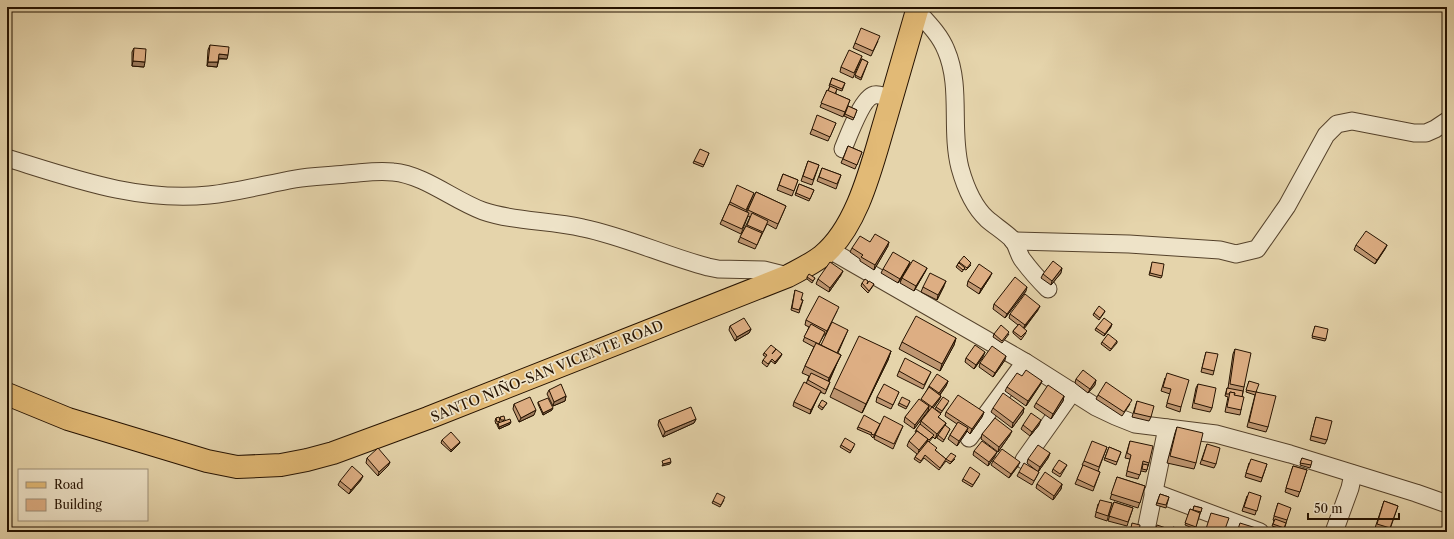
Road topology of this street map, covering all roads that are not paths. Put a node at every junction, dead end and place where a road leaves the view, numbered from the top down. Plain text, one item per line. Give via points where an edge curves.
1 (918, 9) edge
2 (891, 100) junction
3 (1447, 121) edge
4 (843, 149) dead end
5 (7, 158) edge
6 (1014, 241) junction
7 (828, 249) junction
8 (788, 276) junction
9 (1048, 289) dead end
10 (1025, 362) junction
11 (1073, 391) junction
12 (7, 394) edge
13 (1167, 428) junction
14 (969, 438) dead end
15 (1024, 460) dead end
16 (1353, 474) junction
17 (1153, 492) junction
18 (1447, 504) edge
19 (1147, 525) dead end
20 (1260, 532) edge
21 (1334, 532) edge

1 - 2 main road, SANTO NIÑO-SAN VICENTE ROAD
1 - 6 street via 946,49 951,63 957,147 966,185 986,218
2 - 4 street via 879,95 869,97
2 - 7 main road, SANTO NIÑO-SAN VICENTE ROAD via 861,196 849,222
3 - 6 street via 1435,129 1414,133 1352,121 1337,124 1326,135 1287,206 1257,249 1236,254 1220,250 1136,245
5 - 8 street via 108,189 180,197 211,195 322,175 378,171 408,174 482,210 506,217 539,220 608,234 708,267 764,270
6 - 9 street via 1021,258
7 - 8 main road, SANTO NIÑO-SAN VICENTE ROAD via 822,256
7 - 10 street
8 - 12 main road, SANTO NIÑO-SAN VICENTE ROAD via 428,418 333,453 281,465 237,467 207,461 68,419
10 - 11 street
10 - 14 street
11 - 13 street via 1096,406 1135,424
11 - 15 street
13 - 16 street via 1216,434
13 - 17 street
16 - 18 street
16 - 21 street via 1349,494
17 - 19 street
17 - 20 street

